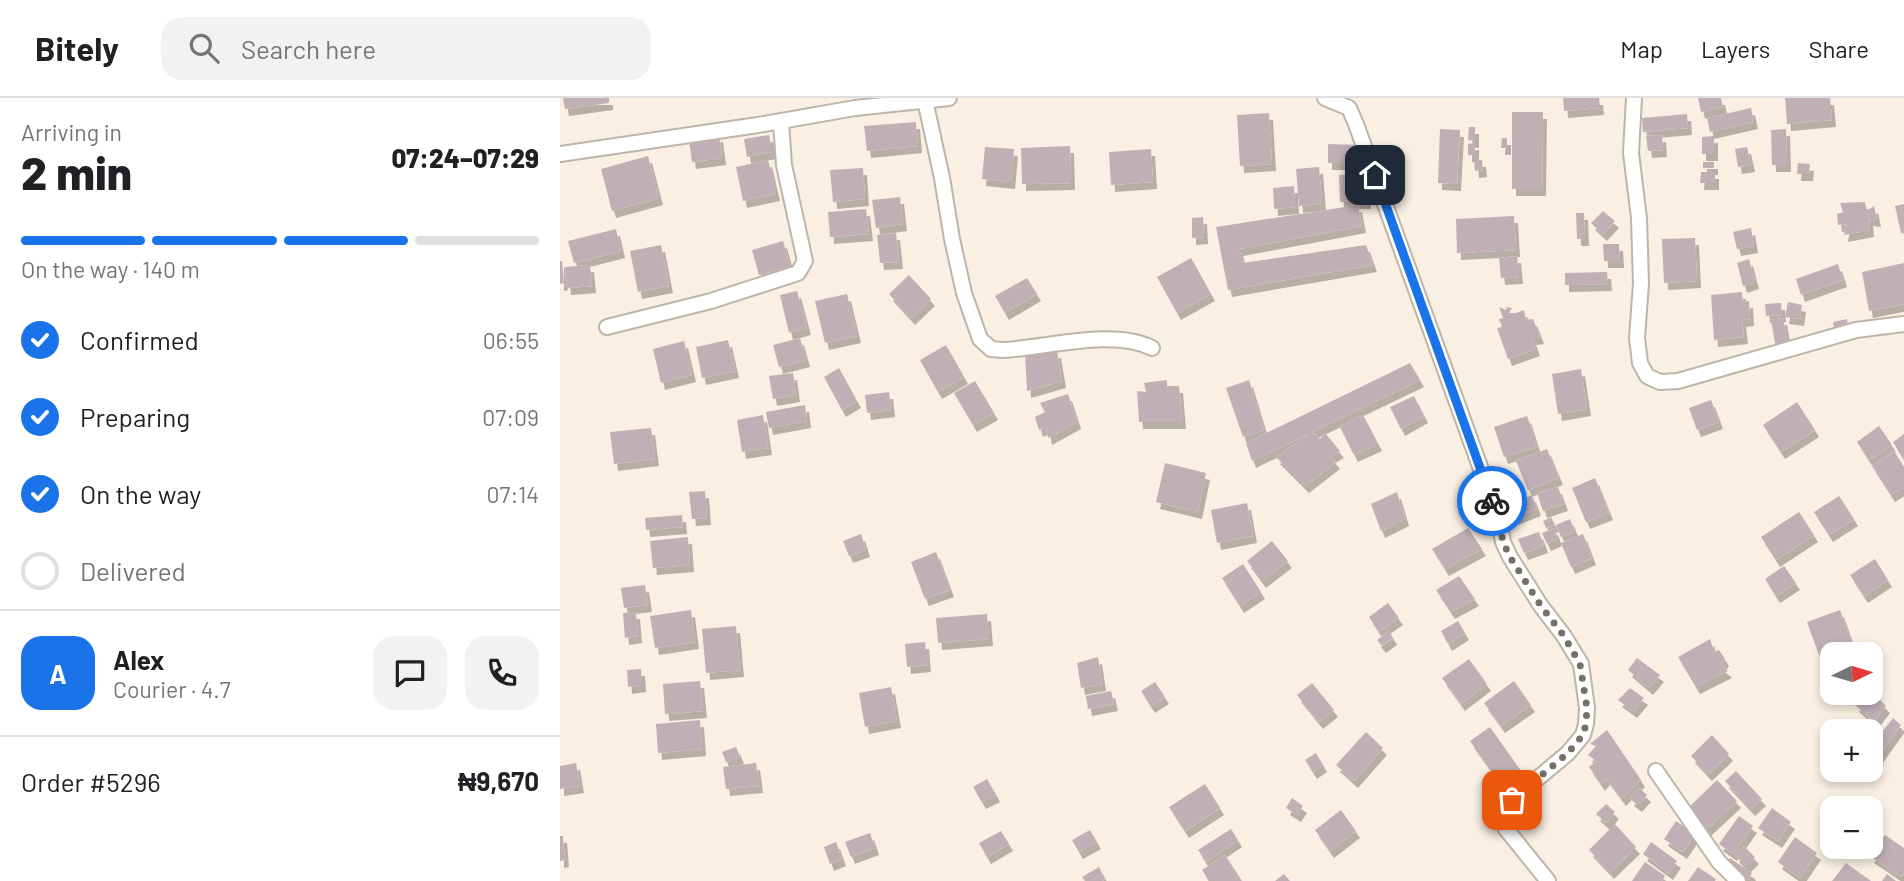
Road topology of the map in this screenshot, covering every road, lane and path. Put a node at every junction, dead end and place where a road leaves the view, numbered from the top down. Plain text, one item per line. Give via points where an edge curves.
1 (949, 98) edge
2 (1325, 98) edge
3 (1634, 98) edge
4 (925, 100) junction
5 (855, 103) edge
6 (781, 122) junction
7 (560, 153) edge
8 (1904, 324) edge
9 (607, 327) dead end
10 (1152, 348) dead end
11 (1656, 771) dead end
12 (1548, 881) edge
13 (1738, 881) edge

1 - 4 street
2 - 12 street via 1349,108 1356,124 1499,519 1503,542 1580,664 1587,708 1583,735 1506,808 1506,829
3 - 8 street via 1631,153 1641,283 1637,338 1647,376 1660,382 1678,381 1856,330
4 - 5 street
4 - 10 street via 964,293 979,339 990,349 1003,350 1108,339
5 - 6 street
6 - 7 street
6 - 9 street via 802,269 711,301
11 - 13 street

